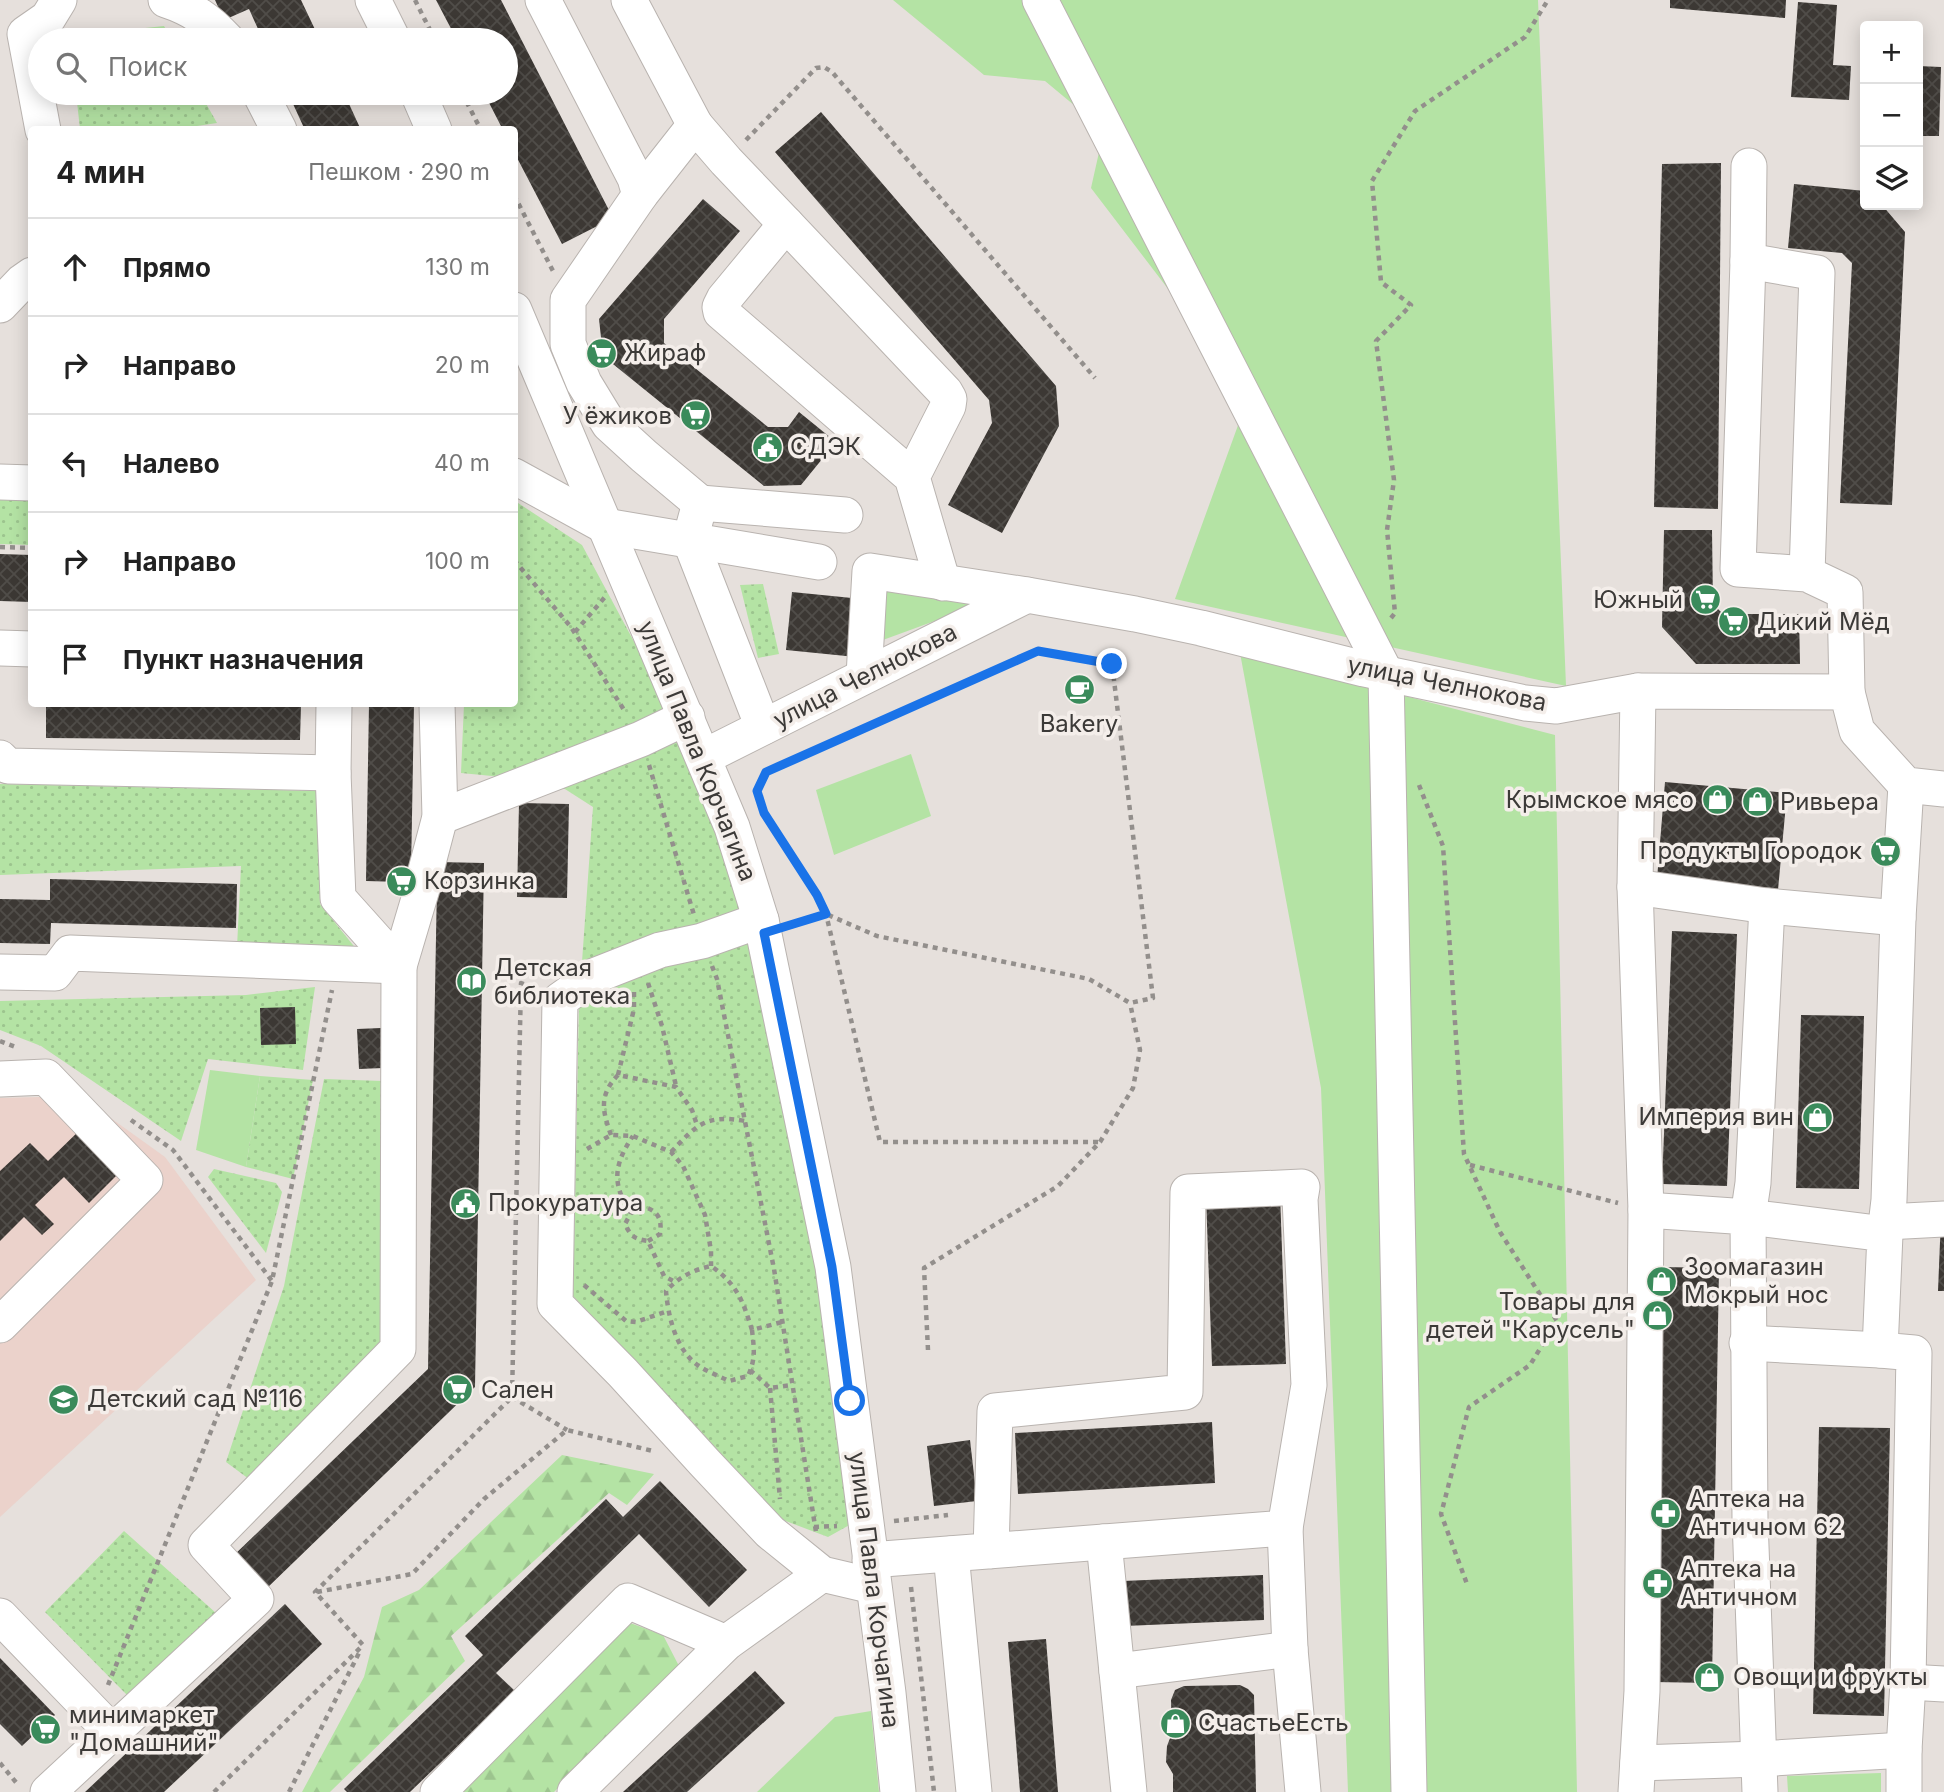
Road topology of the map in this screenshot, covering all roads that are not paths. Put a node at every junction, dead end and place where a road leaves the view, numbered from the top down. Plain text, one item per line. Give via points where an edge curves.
1 (60, 0) edge
2 (166, 0) edge
3 (373, 0) edge
4 (543, 0) edge
5 (629, 0) edge
6 (1040, 0) edge
7 (34, 28) edge
8 (216, 28) edge
9 (387, 28) edge
10 (39, 105) edge
11 (266, 105) edge
12 (423, 105) edge
13 (695, 125) junction
14 (42, 126) edge
15 (277, 126) edge
16 (432, 126) edge
17 (1749, 166) dead end
18 (640, 195) junction
19 (786, 224) junction
20 (1748, 261) junction
21 (28, 278) edge
22 (0, 304) edge
23 (518, 319) edge
24 (912, 477) junction
25 (518, 478) edge
26 (0, 482) edge
27 (28, 482) edge
28 (700, 503) junction
29 (845, 515) dead end
30 (605, 526) junction
31 (690, 540) junction
32 (819, 562) dead end
33 (1807, 574) junction
34 (943, 583) junction
35 (1027, 595) junction
36 (0, 649) edge
37 (28, 649) edge
38 (1386, 674) junction
39 (864, 676) junction
40 (1638, 691) junction
41 (1847, 692) junction
42 (334, 707) edge
43 (437, 707) edge
44 (687, 717) junction
45 (763, 727) junction
46 (0, 758) edge
47 (704, 758) junction
48 (333, 773) junction
49 (1906, 785) junction
50 (1944, 789) edge
51 (440, 817) junction
52 (1635, 887) junction
53 (1767, 906) junction
54 (1898, 918) junction
55 (763, 926) junction
56 (399, 966) junction
57 (0, 972) edge
58 (0, 1079) edge
59 (1646, 1210) junction
60 (1748, 1217) junction
61 (1944, 1219) edge
62 (1885, 1228) junction
63 (0, 1325) edge
64 (1747, 1343) junction
65 (1913, 1352) edge
66 (1285, 1528) junction
67 (1104, 1542) junction
68 (991, 1551) junction
69 (951, 1554) junction
70 (872, 1573) junction
71 (822, 1574) junction
72 (0, 1616) edge
73 (726, 1643) junction
74 (1290, 1649) junction
75 (1117, 1671) junction
76 (1908, 1682) junction
77 (1944, 1684) edge
78 (104, 1724) junction
79 (1904, 1750) junction
80 (1760, 1775) edge
81 (1637, 1778) edge
82 (48, 1792) edge
83 (438, 1792) edge
84 (575, 1792) edge
85 (898, 1792) edge
86 (974, 1792) edge
87 (1129, 1792) edge
88 (1303, 1792) edge
89 (1409, 1792) edge
90 (1904, 1792) edge

1 - 7 street
2 - 8 street via 185,6
3 - 9 street
4 - 18 street
5 - 13 street
6 - 38 street
10 - 14 street
11 - 15 street
12 - 16 street
13 - 18 street
13 - 19 street
17 - 20 street
18 - 28 street via 568,300 568,344 584,383 609,424
19 - 24 street via 949,399
19 - 24 street via 724,299 721,312
20 - 33 street via 1817,273
20 - 33 street via 1738,569
21 - 22 street
23 - 30 street, улица Павла Корчагина
24 - 34 street
25 - 30 street
26 - 27 street
28 - 29 street
28 - 31 street
30 - 31 street
30 - 44 street, улица Павла Корчагина
31 - 32 street
31 - 45 street
33 - 41 street via 1845,592
34 - 35 street, улица Челнокова
34 - 39 street, улица Челнокова via 870,571
35 - 38 street, улица Челнокова via 1201,628
35 - 39 street, улица Челнокова
36 - 37 street
38 - 40 street, улица Челнокова via 1556,706
38 - 89 street
39 - 45 street, улица Челнокова
40 - 41 street, улица Челнокова
40 - 52 street
41 - 49 street via 1857,731
42 - 48 street
43 - 51 street
44 - 47 street, улица Павла Корчагина
44 - 51 street
45 - 47 street, улица Челнокова
46 - 48 street via 8,766
47 - 55 street, улица Павла Корчагина via 733,827
48 - 56 street via 338,898
49 - 50 street
49 - 54 street
51 - 56 street
52 - 53 street
52 - 59 street
53 - 54 street
53 - 60 street
54 - 62 street
55 - 70 street, улица Павла Корчагина via 832,1267
55 - 71 street via 660,950 594,975 560,1000 555,1304 770,1532
56 - 57 street via 70,953 55,973
56 - 78 street via 398,1349 206,1545 256,1599
58 - 63 street via 46,1077 145,1180
59 - 60 street
59 - 81 street via 1642,1691
60 - 62 street
60 - 64 street
61 - 62 street
62 - 65 street
64 - 65 street
64 - 80 street
65 - 76 street
66 - 67 street
66 - 68 street via 1309,1385 1302,1187 1188,1192 1185,1392 995,1411
66 - 74 street
67 - 68 street
67 - 75 street
68 - 69 street
69 - 70 street via 907,1558
69 - 86 street
70 - 71 street
70 - 85 street, улица Павла Корчагина
71 - 73 street
72 - 78 street
73 - 83 street via 628,1601
73 - 84 street
74 - 75 street
74 - 88 street
75 - 87 street
76 - 77 street
76 - 79 street
78 - 82 street
79 - 80 street
79 - 90 street
80 - 81 street

